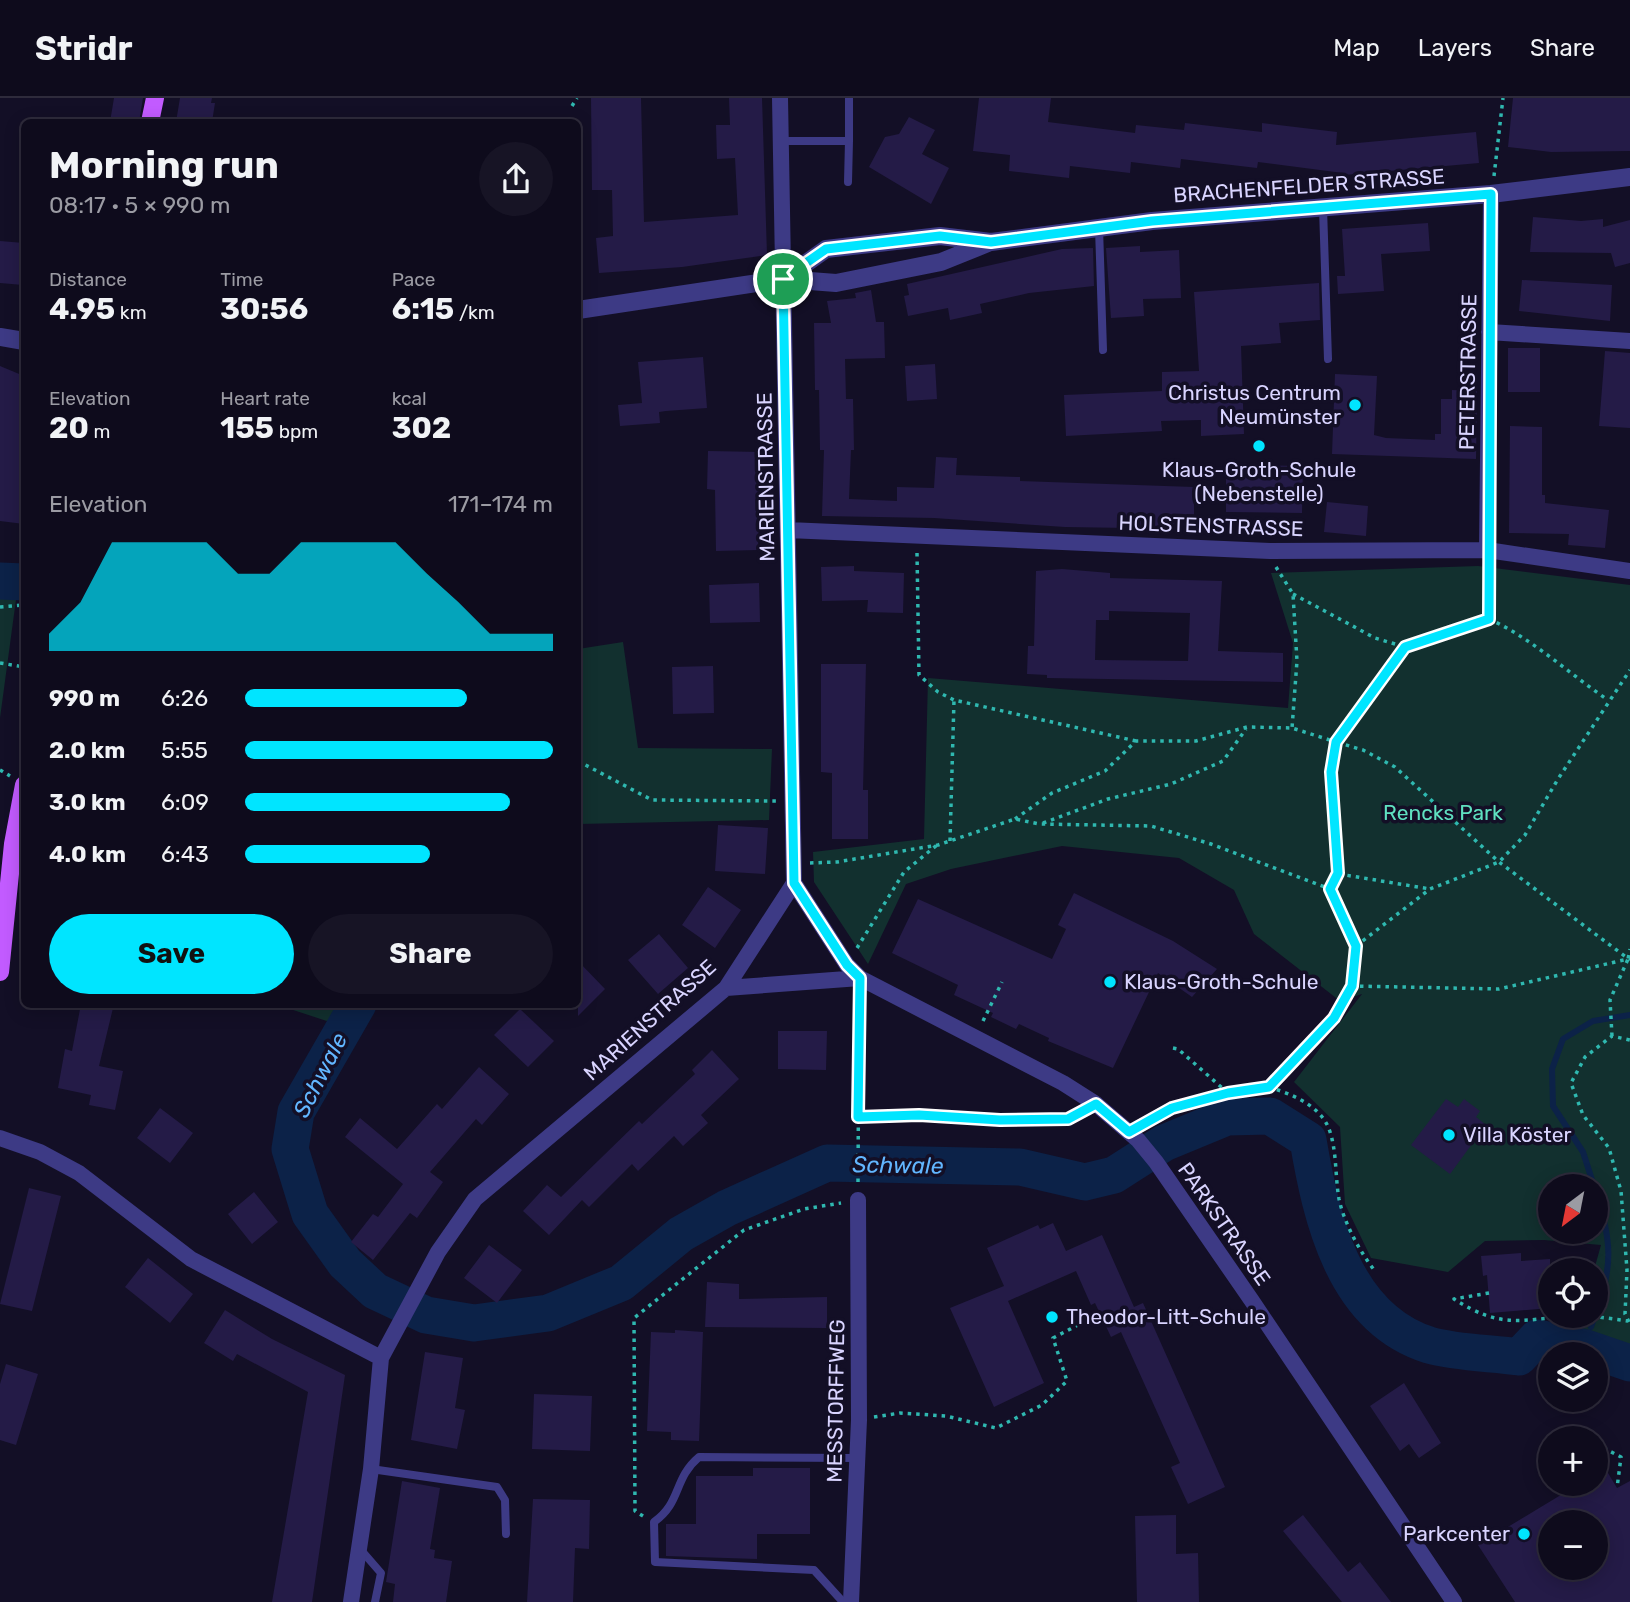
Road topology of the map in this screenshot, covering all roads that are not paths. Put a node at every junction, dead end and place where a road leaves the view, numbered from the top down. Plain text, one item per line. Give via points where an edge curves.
1 (155, 98) edge
2 (780, 98) edge
3 (849, 98) edge
4 (151, 119) edge
5 (781, 141) junction
6 (849, 141) junction
7 (1630, 177) edge
8 (848, 182) dead end
9 (1491, 194) junction
10 (1323, 208) junction
11 (1099, 228) junction
12 (991, 242) junction
13 (783, 279) junction
14 (581, 310) edge
15 (1489, 332) junction
16 (0, 337) edge
17 (21, 340) edge
18 (1630, 341) edge
19 (1103, 350) dead end
20 (1328, 359) dead end
21 (788, 530) junction
22 (1487, 550) junction
23 (1630, 571) edge
24 (21, 801) edge
25 (794, 883) junction
26 (0, 972) edge
27 (860, 978) junction
28 (726, 988) junction
29 (0, 1138) edge
30 (858, 1200) road end
31 (380, 1358) junction
32 (856, 1458) junction
33 (371, 1469) junction
34 (506, 1534) dead end
35 (361, 1550) junction
36 (351, 1602) edge
37 (375, 1602) edge
38 (843, 1602) edge
39 (852, 1602) edge
40 (1454, 1602) edge

1 - 4 main road
2 - 5 street, MARIENSTRASSE
3 - 6 lane
5 - 6 lane
5 - 13 street, MARIENSTRASSE
6 - 8 lane
7 - 9 street, BRACHENFELDER STRASSE
9 - 10 street, BRACHENFELDER STRASSE
9 - 15 street, PETERSTRASSE
10 - 11 street, BRACHENFELDER STRASSE
10 - 20 lane
11 - 12 street, BRACHENFELDER STRASSE
11 - 19 lane
12 - 13 street, BRACHENFELDER STRASSE via 941,262 836,283
12 - 13 street, BRACHENFELDER STRASSE via 940,236 826,249
13 - 14 street, BRACHENFELDER STRASSE
13 - 21 street, MARIENSTRASSE
15 - 18 street
15 - 22 street, PETERSTRASSE
16 - 17 street
21 - 22 street, HOLSTENSTRASSE via 1270,551
21 - 25 street, MARIENSTRASSE
22 - 23 street, HOLSTENSTRASSE
24 - 26 main road
25 - 27 street
25 - 28 street, MARIENSTRASSE
27 - 28 street
27 - 40 street, PARKSTRASSE via 1096,1104 1134,1136
28 - 31 street, MARIENSTRASSE via 475,1199 415,1289
29 - 31 street via 79,1173 191,1259
30 - 32 street, MESSTORFFWEG
31 - 33 street, MARIENSTRASSE
32 - 38 lane via 699,1457 684,1469 670,1510 654,1522 655,1562 814,1570
32 - 39 street, MESSTORFFWEG
33 - 34 lane via 497,1487 505,1500
33 - 35 street, MARIENSTRASSE
35 - 36 street, MARIENSTRASSE
35 - 37 lane via 381,1573

